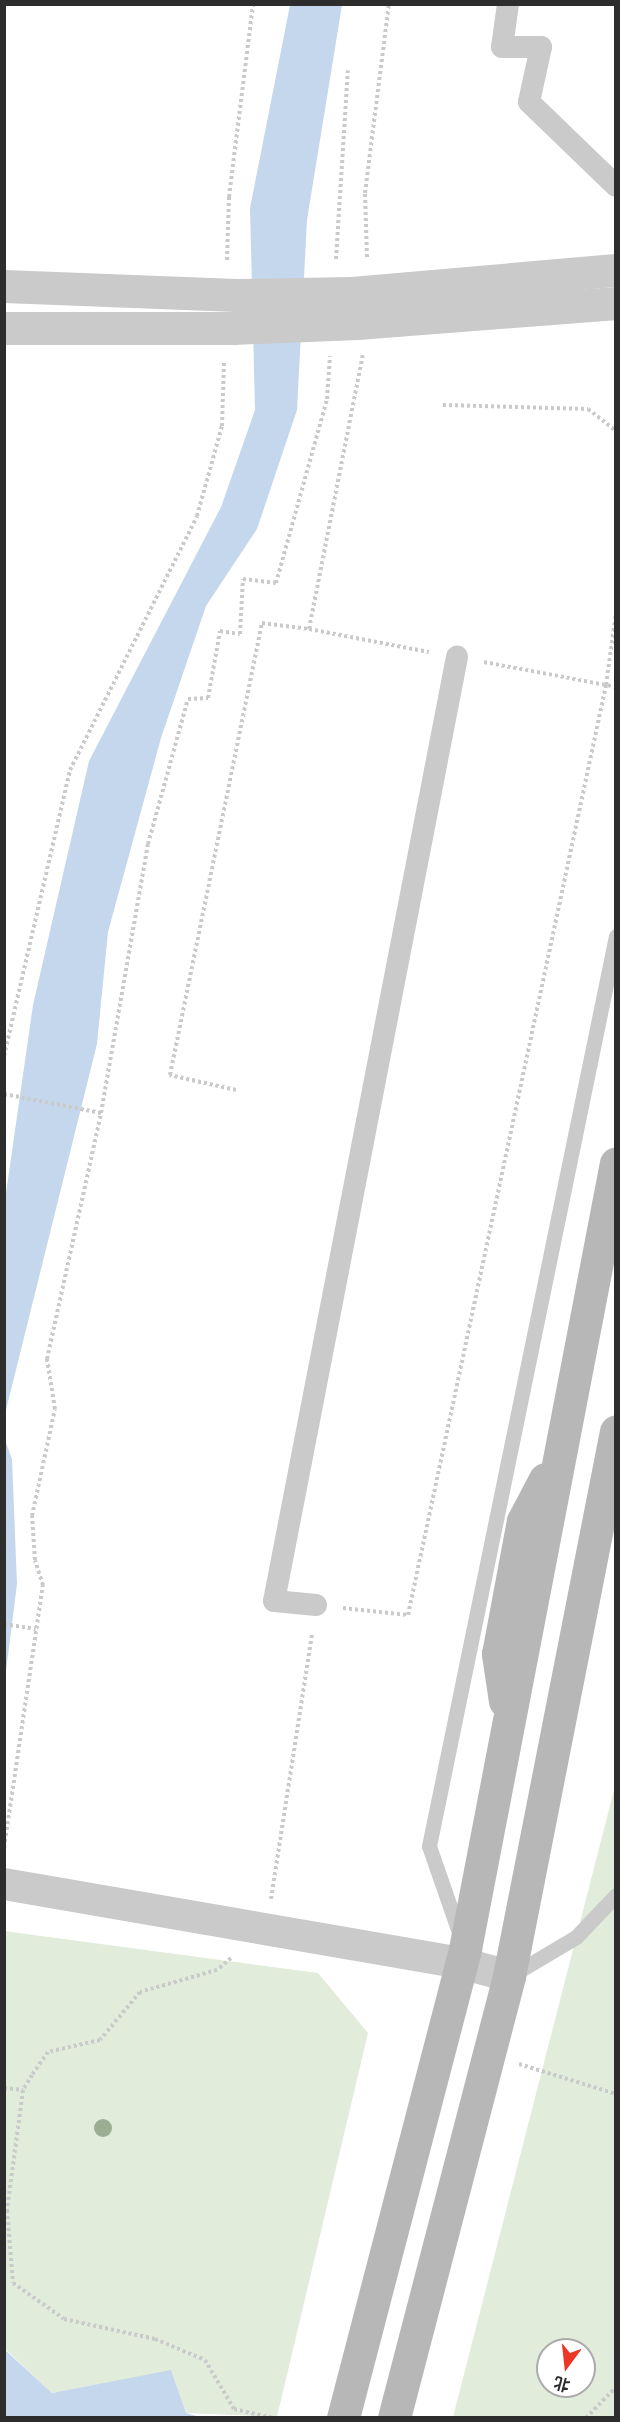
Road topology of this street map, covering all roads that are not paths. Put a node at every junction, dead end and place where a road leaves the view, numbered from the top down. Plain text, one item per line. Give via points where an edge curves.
1 (508, 4) edge
2 (615, 186) edge
3 (615, 270) edge
4 (4, 286) edge
5 (356, 300) junction
6 (615, 303) edge
7 (4, 328) edge
8 (457, 657) dead end
9 (615, 936) edge
10 (615, 1163) edge
11 (615, 1431) edge
12 (615, 1506) edge
13 (589, 1570) junction
14 (316, 1605) road end
15 (5, 1884) edge
16 (615, 1895) edge
17 (463, 1956) junction
18 (509, 1976) junction
19 (342, 2418) edge
20 (394, 2418) edge

1 - 2 street via 502,47 541,47 529,102
3 - 5 street
4 - 5 street, bridge via 231,280
5 - 6 street
5 - 7 street, bridge via 229,343
8 - 14 street via 274,1601
9 - 17 lane via 429,1846
10 - 17 main road
11 - 13 main road
12 - 13 main road
13 - 18 main road
15 - 17 street via 266,1929
16 - 18 lane via 576,1937
17 - 18 street
17 - 19 main road
18 - 20 main road

